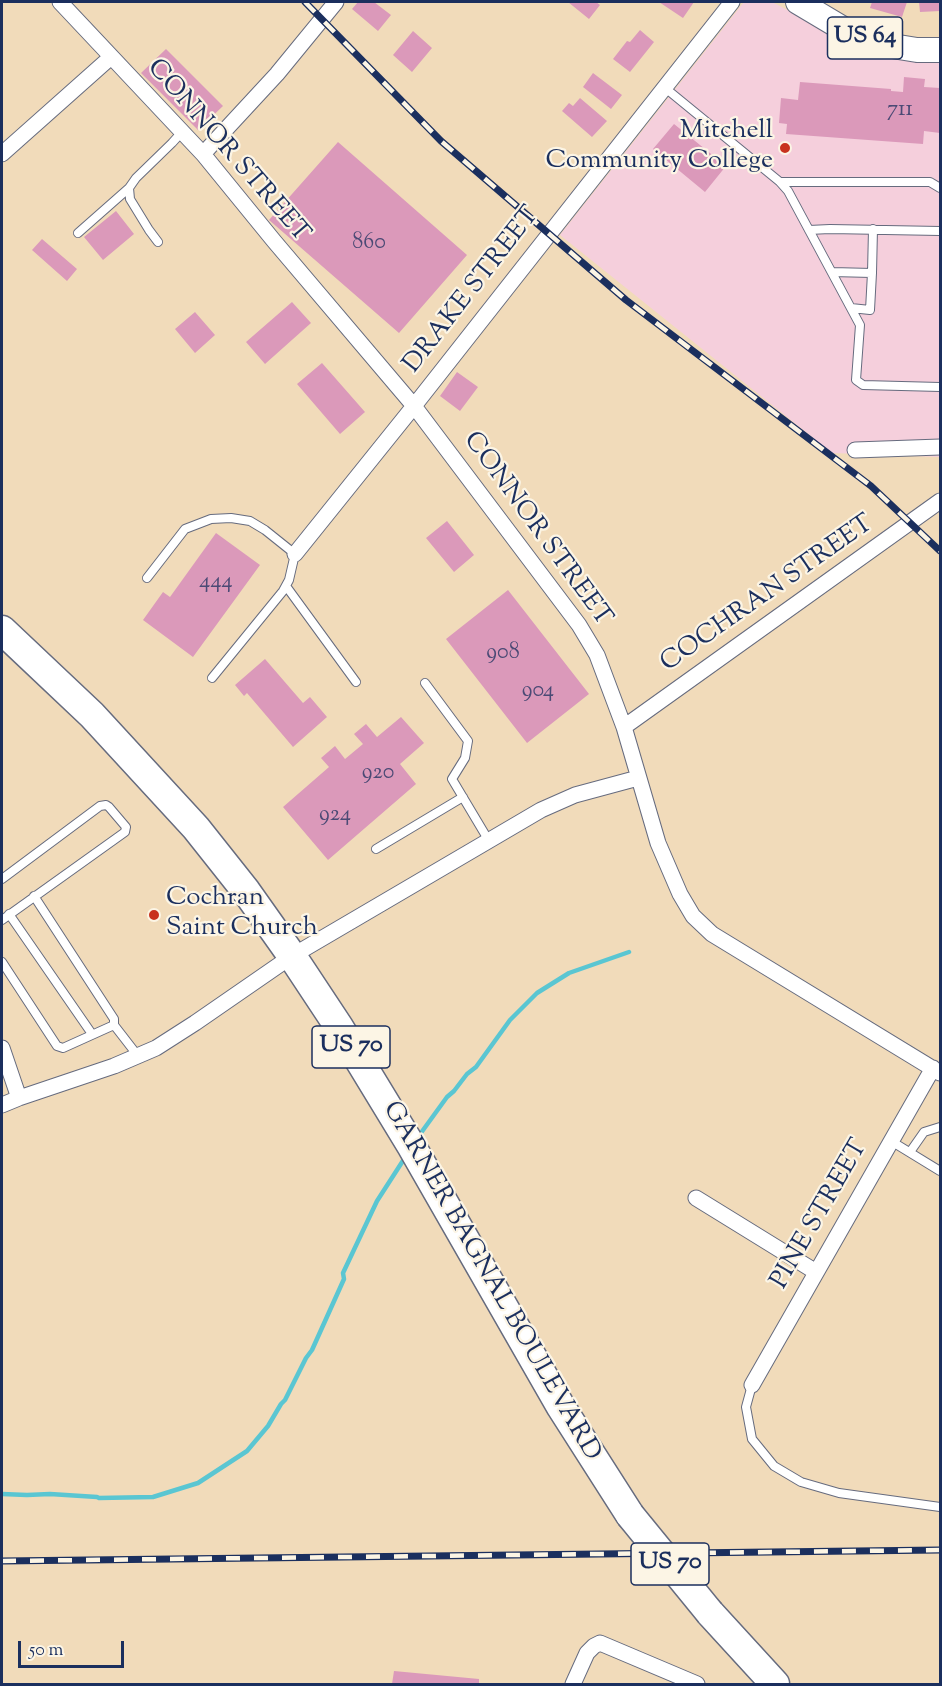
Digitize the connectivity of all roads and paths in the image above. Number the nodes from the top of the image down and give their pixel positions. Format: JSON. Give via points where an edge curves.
{"nodes":[{"id":1,"x":60,"y":2,"type":"edge"},
{"id":2,"x":336,"y":2,"type":"edge"},
{"id":3,"x":732,"y":2,"type":"edge"},
{"id":4,"x":798,"y":2,"type":"edge"},
{"id":5,"x":940,"y":51,"type":"edge"},
{"id":6,"x":111,"y":57,"type":"junction"},
{"id":7,"x":664,"y":87,"type":"junction"},
{"id":8,"x":182,"y":132,"type":"junction"},
{"id":9,"x":2,"y":154,"type":"edge"},
{"id":10,"x":203,"y":154,"type":"junction"},
{"id":11,"x":780,"y":182,"type":"junction"},
{"id":12,"x":129,"y":188,"type":"junction"},
{"id":13,"x":940,"y":188,"type":"edge"},
{"id":14,"x":873,"y":229,"type":"junction"},
{"id":15,"x":809,"y":230,"type":"junction"},
{"id":16,"x":940,"y":231,"type":"edge"},
{"id":17,"x":78,"y":233,"type":"dead end"},
{"id":18,"x":158,"y":242,"type":"dead end"},
{"id":19,"x":832,"y":272,"type":"junction"},
{"id":20,"x":872,"y":273,"type":"junction"},
{"id":21,"x":851,"y":308,"type":"junction"},
{"id":22,"x":940,"y":387,"type":"edge"},
{"id":23,"x":414,"y":406,"type":"junction"},
{"id":24,"x":940,"y":447,"type":"edge"},
{"id":25,"x":855,"y":450,"type":"dead end"},
{"id":26,"x":940,"y":501,"type":"edge"},
{"id":27,"x":295,"y":554,"type":"junction"},
{"id":28,"x":147,"y":578,"type":"dead end"},
{"id":29,"x":286,"y":586,"type":"junction"},
{"id":30,"x":2,"y":630,"type":"edge"},
{"id":31,"x":212,"y":678,"type":"dead end"},
{"id":32,"x":356,"y":682,"type":"dead end"},
{"id":33,"x":425,"y":683,"type":"dead end"},
{"id":34,"x":624,"y":727,"type":"junction"},
{"id":35,"x":638,"y":778,"type":"junction"},
{"id":36,"x":463,"y":797,"type":"junction"},
{"id":37,"x":489,"y":841,"type":"junction"},
{"id":38,"x":376,"y":849,"type":"dead end"},
{"id":39,"x":2,"y":879,"type":"edge"},
{"id":40,"x":34,"y":896,"type":"junction"},
{"id":41,"x":9,"y":914,"type":"junction"},
{"id":42,"x":2,"y":920,"type":"edge"},
{"id":43,"x":292,"y":956,"type":"junction"},
{"id":44,"x":2,"y":962,"type":"edge"},
{"id":45,"x":114,"y":1024,"type":"junction"},
{"id":46,"x":92,"y":1034,"type":"junction"},
{"id":47,"x":2,"y":1048,"type":"edge"},
{"id":48,"x":138,"y":1056,"type":"junction"},
{"id":49,"x":937,"y":1071,"type":"edge"},
{"id":50,"x":19,"y":1098,"type":"junction"},
{"id":51,"x":2,"y":1105,"type":"edge"},
{"id":52,"x":940,"y":1127,"type":"edge"},
{"id":53,"x":891,"y":1141,"type":"junction"},
{"id":54,"x":910,"y":1152,"type":"junction"},
{"id":55,"x":940,"y":1171,"type":"edge"},
{"id":56,"x":696,"y":1198,"type":"dead end"},
{"id":57,"x":816,"y":1272,"type":"junction"},
{"id":58,"x":752,"y":1385,"type":"joint"},
{"id":59,"x":940,"y":1507,"type":"edge"},
{"id":60,"x":573,"y":1684,"type":"edge"},
{"id":61,"x":698,"y":1684,"type":"edge"},
{"id":62,"x":775,"y":1684,"type":"edge"}],
"edges":[{"from":1,"to":6,"type":"street","name":"CONNOR STREET"},
{"from":2,"to":10,"type":"street","via":[[277,74]]},
{"from":3,"to":7,"type":"street","name":"DRAKE STREET"},
{"from":4,"to":5,"type":"main road","number":"US 64","via":[[845,30],[880,44]]},
{"from":6,"to":8,"type":"street","name":"CONNOR STREET"},
{"from":6,"to":9,"type":"street"},
{"from":7,"to":11,"type":"lane"},
{"from":7,"to":23,"type":"street","name":"DRAKE STREET"},
{"from":8,"to":10,"type":"street","name":"CONNOR STREET"},
{"from":8,"to":12,"type":"lane"},
{"from":10,"to":23,"type":"street","name":"CONNOR STREET"},
{"from":11,"to":13,"type":"lane","via":[[930,182]]},
{"from":11,"to":15,"type":"lane"},
{"from":12,"to":17,"type":"lane"},
{"from":12,"to":18,"type":"lane","via":[[130,199]]},
{"from":14,"to":15,"type":"lane"},
{"from":14,"to":16,"type":"lane"},
{"from":14,"to":20,"type":"lane"},
{"from":15,"to":19,"type":"lane"},
{"from":19,"to":20,"type":"lane"},
{"from":19,"to":21,"type":"lane"},
{"from":20,"to":21,"type":"lane","via":[[870,310]]},
{"from":21,"to":22,"type":"lane","via":[[860,325],[856,380],[863,385]]},
{"from":23,"to":27,"type":"street","name":"DRAKE STREET"},
{"from":23,"to":34,"type":"street","name":"CONNOR STREET","via":[[579,625],[597,656]]},
{"from":24,"to":25,"type":"street"},
{"from":26,"to":34,"type":"street","name":"COCHRAN STREET"},
{"from":27,"to":28,"type":"lane","via":[[250,521],[211,519],[185,529]]},
{"from":27,"to":29,"type":"lane"},
{"from":29,"to":31,"type":"lane"},
{"from":29,"to":32,"type":"lane"},
{"from":30,"to":43,"type":"highway","name":"GARNER BAGNAL BOULEVARD","number":"US 70","via":[[92,715],[189,820]]},
{"from":33,"to":36,"type":"lane","via":[[468,741],[465,758],[452,778]]},
{"from":34,"to":35,"type":"street","name":"CONNOR STREET"},
{"from":35,"to":37,"type":"street","via":[[574,795]]},
{"from":35,"to":49,"type":"street","name":"CONNOR STREET","via":[[658,843],[693,916],[712,934]]},
{"from":36,"to":37,"type":"lane"},
{"from":36,"to":38,"type":"lane"},
{"from":37,"to":43,"type":"street"},
{"from":39,"to":40,"type":"lane","via":[[100,806],[109,807],[126,827],[125,832]]},
{"from":40,"to":41,"type":"lane"},
{"from":40,"to":45,"type":"lane"},
{"from":41,"to":42,"type":"lane"},
{"from":41,"to":46,"type":"lane"},
{"from":43,"to":48,"type":"street","via":[[195,1023]]},
{"from":43,"to":62,"type":"highway","name":"GARNER BAGNAL BOULEVARD","number":"US 70","bridge":true,"via":[[412,1146],[561,1407],[630,1515],[710,1613]]},
{"from":44,"to":46,"type":"lane","via":[[57,1046],[63,1048]]},
{"from":45,"to":46,"type":"lane"},
{"from":45,"to":48,"type":"lane"},
{"from":47,"to":50,"type":"street"},
{"from":48,"to":50,"type":"street"},
{"from":49,"to":53,"type":"street","name":"PINE STREET"},
{"from":50,"to":51,"type":"street"},
{"from":52,"to":54,"type":"lane","via":[[924,1132]]},
{"from":53,"to":54,"type":"lane"},
{"from":53,"to":57,"type":"street","name":"PINE STREET"},
{"from":54,"to":55,"type":"lane"},
{"from":56,"to":57,"type":"street"},
{"from":57,"to":58,"type":"street","name":"PINE STREET"},
{"from":58,"to":59,"type":"lane","via":[[746,1407],[752,1440],[774,1466],[801,1482],[838,1493]]},
{"from":60,"to":61,"type":"street","via":[[587,1653],[600,1642]]}]}
